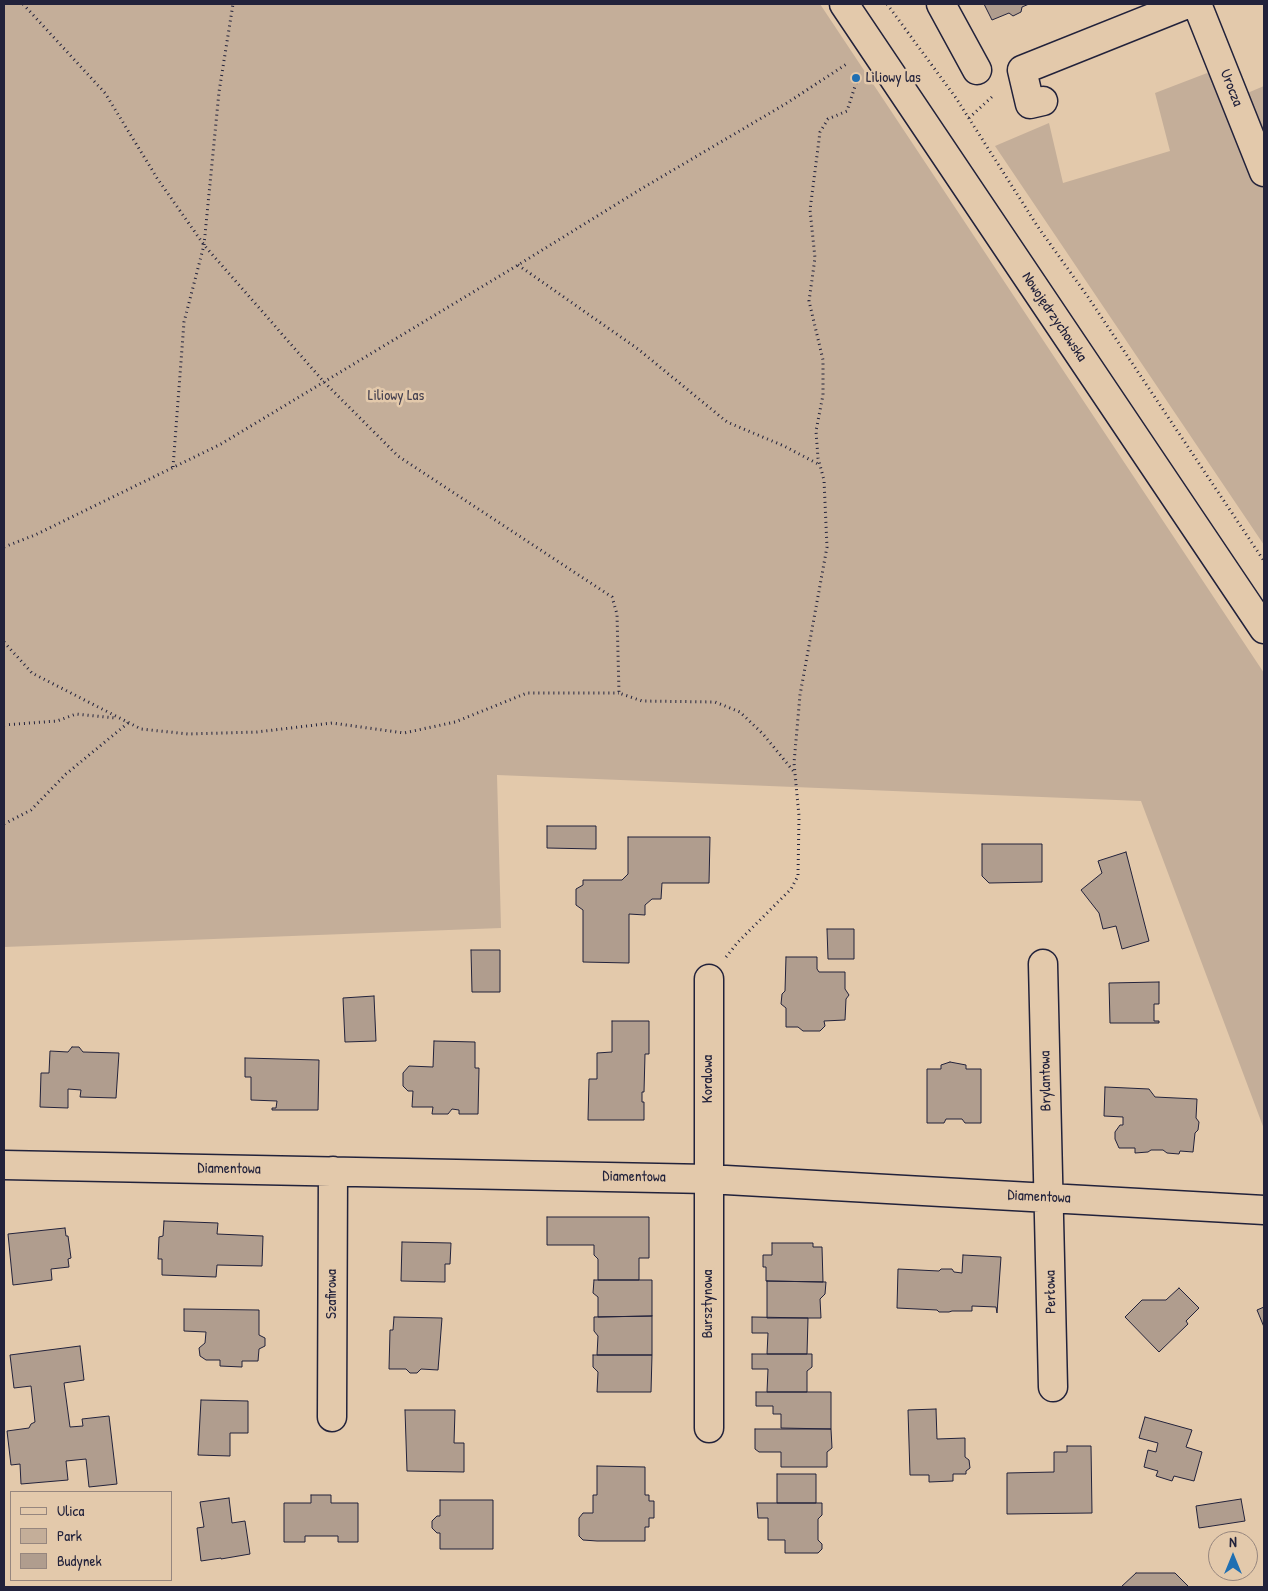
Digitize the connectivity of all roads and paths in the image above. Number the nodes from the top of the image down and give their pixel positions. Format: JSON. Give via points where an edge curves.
{"nodes":[{"id":1,"x":23,"y":4,"type":"edge"},
{"id":2,"x":233,"y":4,"type":"edge"},
{"id":3,"x":844,"y":4,"type":"edge"},
{"id":4,"x":888,"y":4,"type":"edge"},
{"id":5,"x":941,"y":4,"type":"edge"},
{"id":6,"x":1187,"y":4,"type":"edge"},
{"id":7,"x":1197,"y":4,"type":"edge"},
{"id":8,"x":863,"y":54,"type":"junction"},
{"id":9,"x":977,"y":70,"type":"dead end"},
{"id":10,"x":1043,"y":101,"type":"dead end"},
{"id":11,"x":1264,"y":172,"type":"edge"},
{"id":12,"x":204,"y":245,"type":"junction"},
{"id":13,"x":518,"y":265,"type":"junction"},
{"id":14,"x":324,"y":382,"type":"junction"},
{"id":15,"x":820,"y":465,"type":"junction"},
{"id":16,"x":173,"y":468,"type":"junction"},
{"id":17,"x":4,"y":547,"type":"edge"},
{"id":18,"x":1264,"y":561,"type":"edge"},
{"id":19,"x":1264,"y":629,"type":"edge"},
{"id":20,"x":4,"y":642,"type":"edge"},
{"id":21,"x":619,"y":694,"type":"junction"},
{"id":22,"x":120,"y":718,"type":"junction"},
{"id":23,"x":128,"y":723,"type":"junction"},
{"id":24,"x":4,"y":725,"type":"edge"},
{"id":25,"x":795,"y":773,"type":"junction"},
{"id":26,"x":4,"y":824,"type":"edge"},
{"id":27,"x":1043,"y":964,"type":"dead end"},
{"id":28,"x":709,"y":979,"type":"joint"},
{"id":29,"x":4,"y":1166,"type":"edge"},
{"id":30,"x":333,"y":1171,"type":"junction"},
{"id":31,"x":708,"y":1179,"type":"junction"},
{"id":32,"x":1048,"y":1197,"type":"junction"},
{"id":33,"x":1264,"y":1210,"type":"edge"},
{"id":34,"x":1053,"y":1387,"type":"dead end"},
{"id":35,"x":332,"y":1417,"type":"dead end"},
{"id":36,"x":709,"y":1428,"type":"dead end"}],
"edges":[{"from":1,"to":12,"type":"path","via":[[104,93]]},
{"from":2,"to":12,"type":"path","via":[[219,92]]},
{"from":3,"to":8,"type":"street","name":"Nowojędrzychowska"},
{"from":4,"to":18,"type":"path","via":[[956,98],[1038,227]]},
{"from":5,"to":9,"type":"street"},
{"from":6,"to":10,"type":"street","via":[[1022,70],[1030,104]]},
{"from":7,"to":11,"type":"street","name":"Urocza"},
{"from":8,"to":13,"type":"path"},
{"from":8,"to":15,"type":"path","via":[[847,110],[828,120],[820,132],[810,210],[815,258],[809,301],[822,360],[823,395],[816,432]]},
{"from":8,"to":19,"type":"street","name":"Nowojędrzychowska"},
{"from":12,"to":14,"type":"path"},
{"from":12,"to":16,"type":"path","via":[[184,322]]},
{"from":13,"to":14,"type":"path"},
{"from":13,"to":15,"type":"path","via":[[638,349],[726,422]]},
{"from":14,"to":16,"type":"path","via":[[221,444]]},
{"from":14,"to":21,"type":"path","via":[[398,456],[612,597],[617,614]]},
{"from":15,"to":25,"type":"path","via":[[824,480],[827,547],[800,695]]},
{"from":16,"to":17,"type":"path","via":[[36,535]]},
{"from":20,"to":22,"type":"path","via":[[32,673]]},
{"from":21,"to":23,"type":"path","via":[[527,694],[455,722],[404,732],[332,723],[257,732],[188,734],[141,729]]},
{"from":21,"to":25,"type":"path","via":[[642,701],[715,702],[740,712]]},
{"from":22,"to":23,"type":"path"},
{"from":22,"to":24,"type":"path","via":[[76,714],[57,721]]},
{"from":23,"to":26,"type":"path","via":[[66,774],[31,810]]},
{"from":25,"to":28,"type":"path","via":[[799,816],[798,876],[791,889],[738,942]]},
{"from":27,"to":32,"type":"street","name":"Brylantowa"},
{"from":28,"to":31,"type":"street","name":"Koralowa"},
{"from":29,"to":30,"type":"street","name":"Diamentowa"},
{"from":30,"to":31,"type":"street","name":"Diamentowa"},
{"from":30,"to":35,"type":"street","name":"Szafirowa"},
{"from":31,"to":32,"type":"street","name":"Diamentowa"},
{"from":31,"to":36,"type":"street","name":"Bursztynowa"},
{"from":32,"to":33,"type":"street","name":"Diamentowa"},
{"from":32,"to":34,"type":"street","name":"Perłowa"}]}
